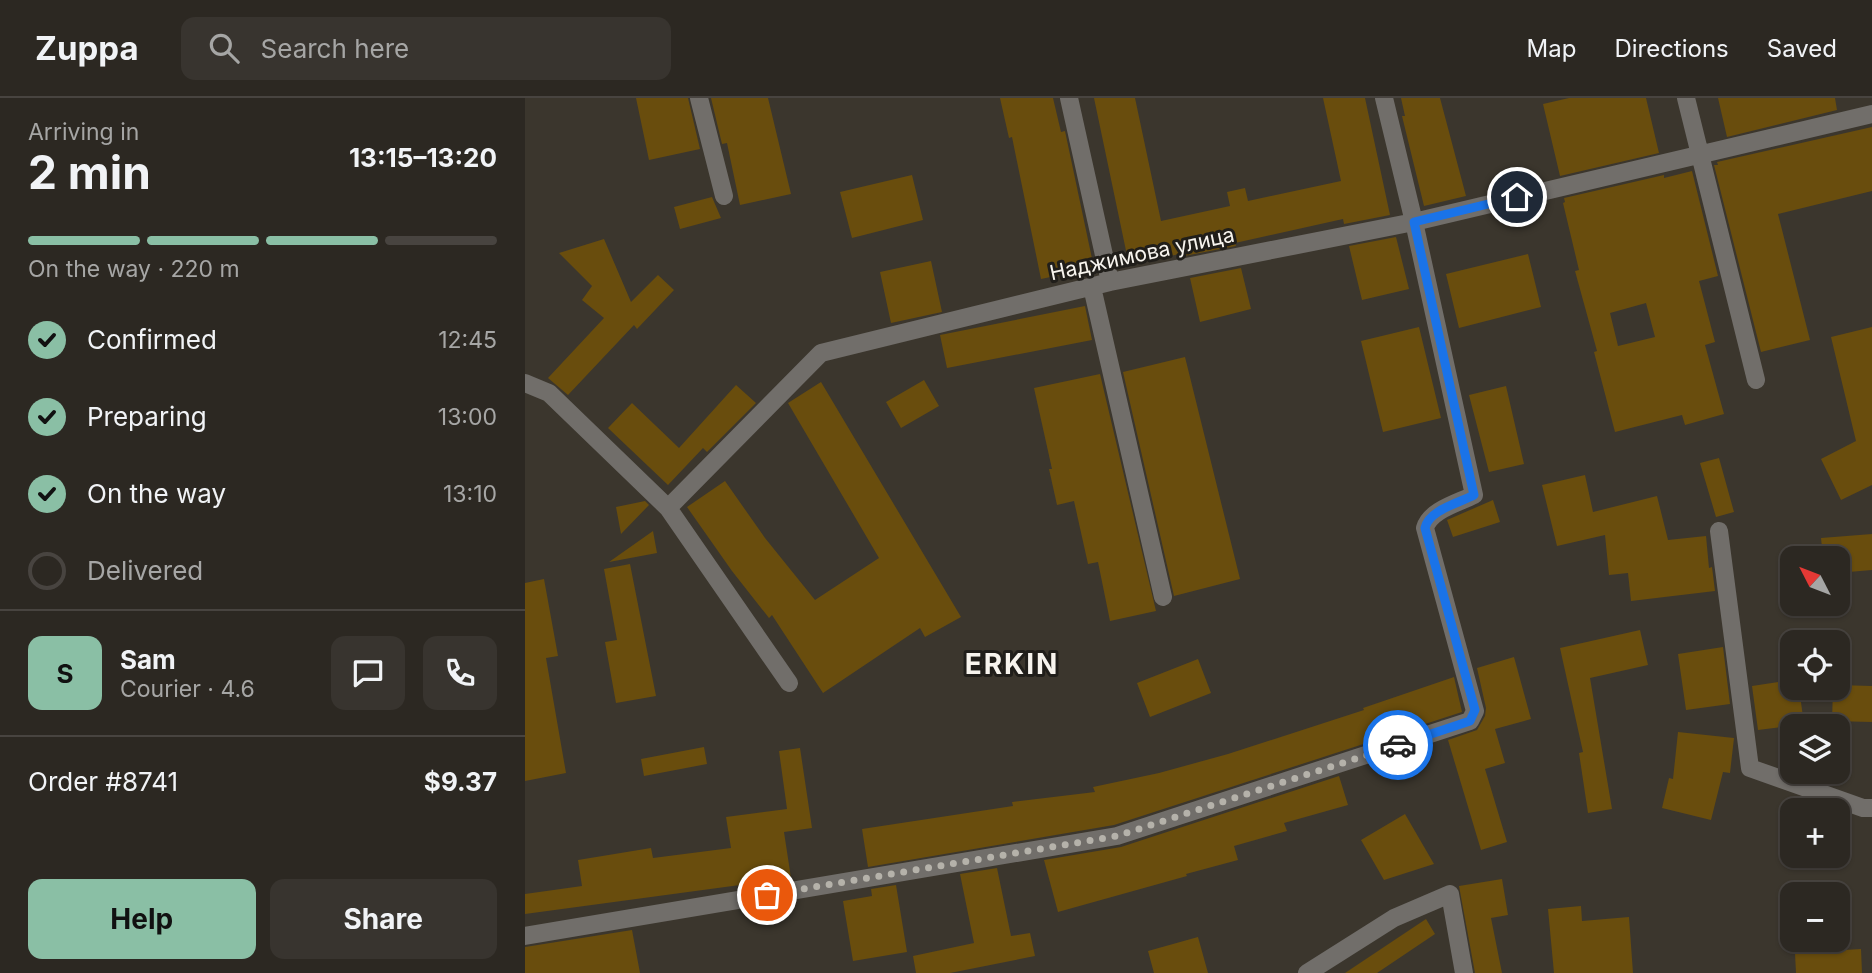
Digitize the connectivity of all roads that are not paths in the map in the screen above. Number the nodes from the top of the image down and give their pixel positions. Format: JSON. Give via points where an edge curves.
{"nodes":[{"id":1,"x":699,"y":98,"type":"edge"},
{"id":2,"x":1069,"y":98,"type":"edge"},
{"id":3,"x":1384,"y":98,"type":"edge"},
{"id":4,"x":1686,"y":98,"type":"edge"},
{"id":5,"x":1872,"y":114,"type":"edge"},
{"id":6,"x":1699,"y":154,"type":"junction"},
{"id":7,"x":724,"y":196,"type":"dead end"},
{"id":8,"x":1414,"y":222,"type":"junction"},
{"id":9,"x":1110,"y":282,"type":"junction"},
{"id":10,"x":1092,"y":287,"type":"junction"},
{"id":11,"x":1756,"y":380,"type":"dead end"},
{"id":12,"x":525,"y":383,"type":"edge"},
{"id":13,"x":668,"y":508,"type":"junction"},
{"id":14,"x":1719,"y":531,"type":"dead end"},
{"id":15,"x":1163,"y":597,"type":"dead end"},
{"id":16,"x":789,"y":683,"type":"dead end"},
{"id":17,"x":1872,"y":808,"type":"edge"},
{"id":18,"x":525,"y":936,"type":"edge"},
{"id":19,"x":1307,"y":973,"type":"edge"},
{"id":20,"x":1464,"y":973,"type":"edge"}],
"edges":[{"from":1,"to":7,"type":"street"},
{"from":2,"to":9,"type":"street"},
{"from":3,"to":8,"type":"street"},
{"from":4,"to":6,"type":"street"},
{"from":5,"to":6,"type":"street","name":"Наджимова улица"},
{"from":6,"to":8,"type":"street","name":"Наджимова улица"},
{"from":6,"to":11,"type":"street"},
{"from":8,"to":9,"type":"street","name":"Наджимова улица"},
{"from":8,"to":18,"type":"street","via":[[1474,495],[1433,515],[1425,528],[1475,710],[1470,721],[1117,836]]},
{"from":9,"to":10,"type":"street","name":"Наджимова улица"},
{"from":10,"to":13,"type":"street","name":"Наджимова улица","via":[[821,353]]},
{"from":10,"to":15,"type":"street"},
{"from":12,"to":13,"type":"street","via":[[549,393]]},
{"from":13,"to":16,"type":"street"},
{"from":14,"to":17,"type":"street","via":[[1750,768]]},
{"from":19,"to":20,"type":"street","via":[[1394,918],[1450,894]]}]}
